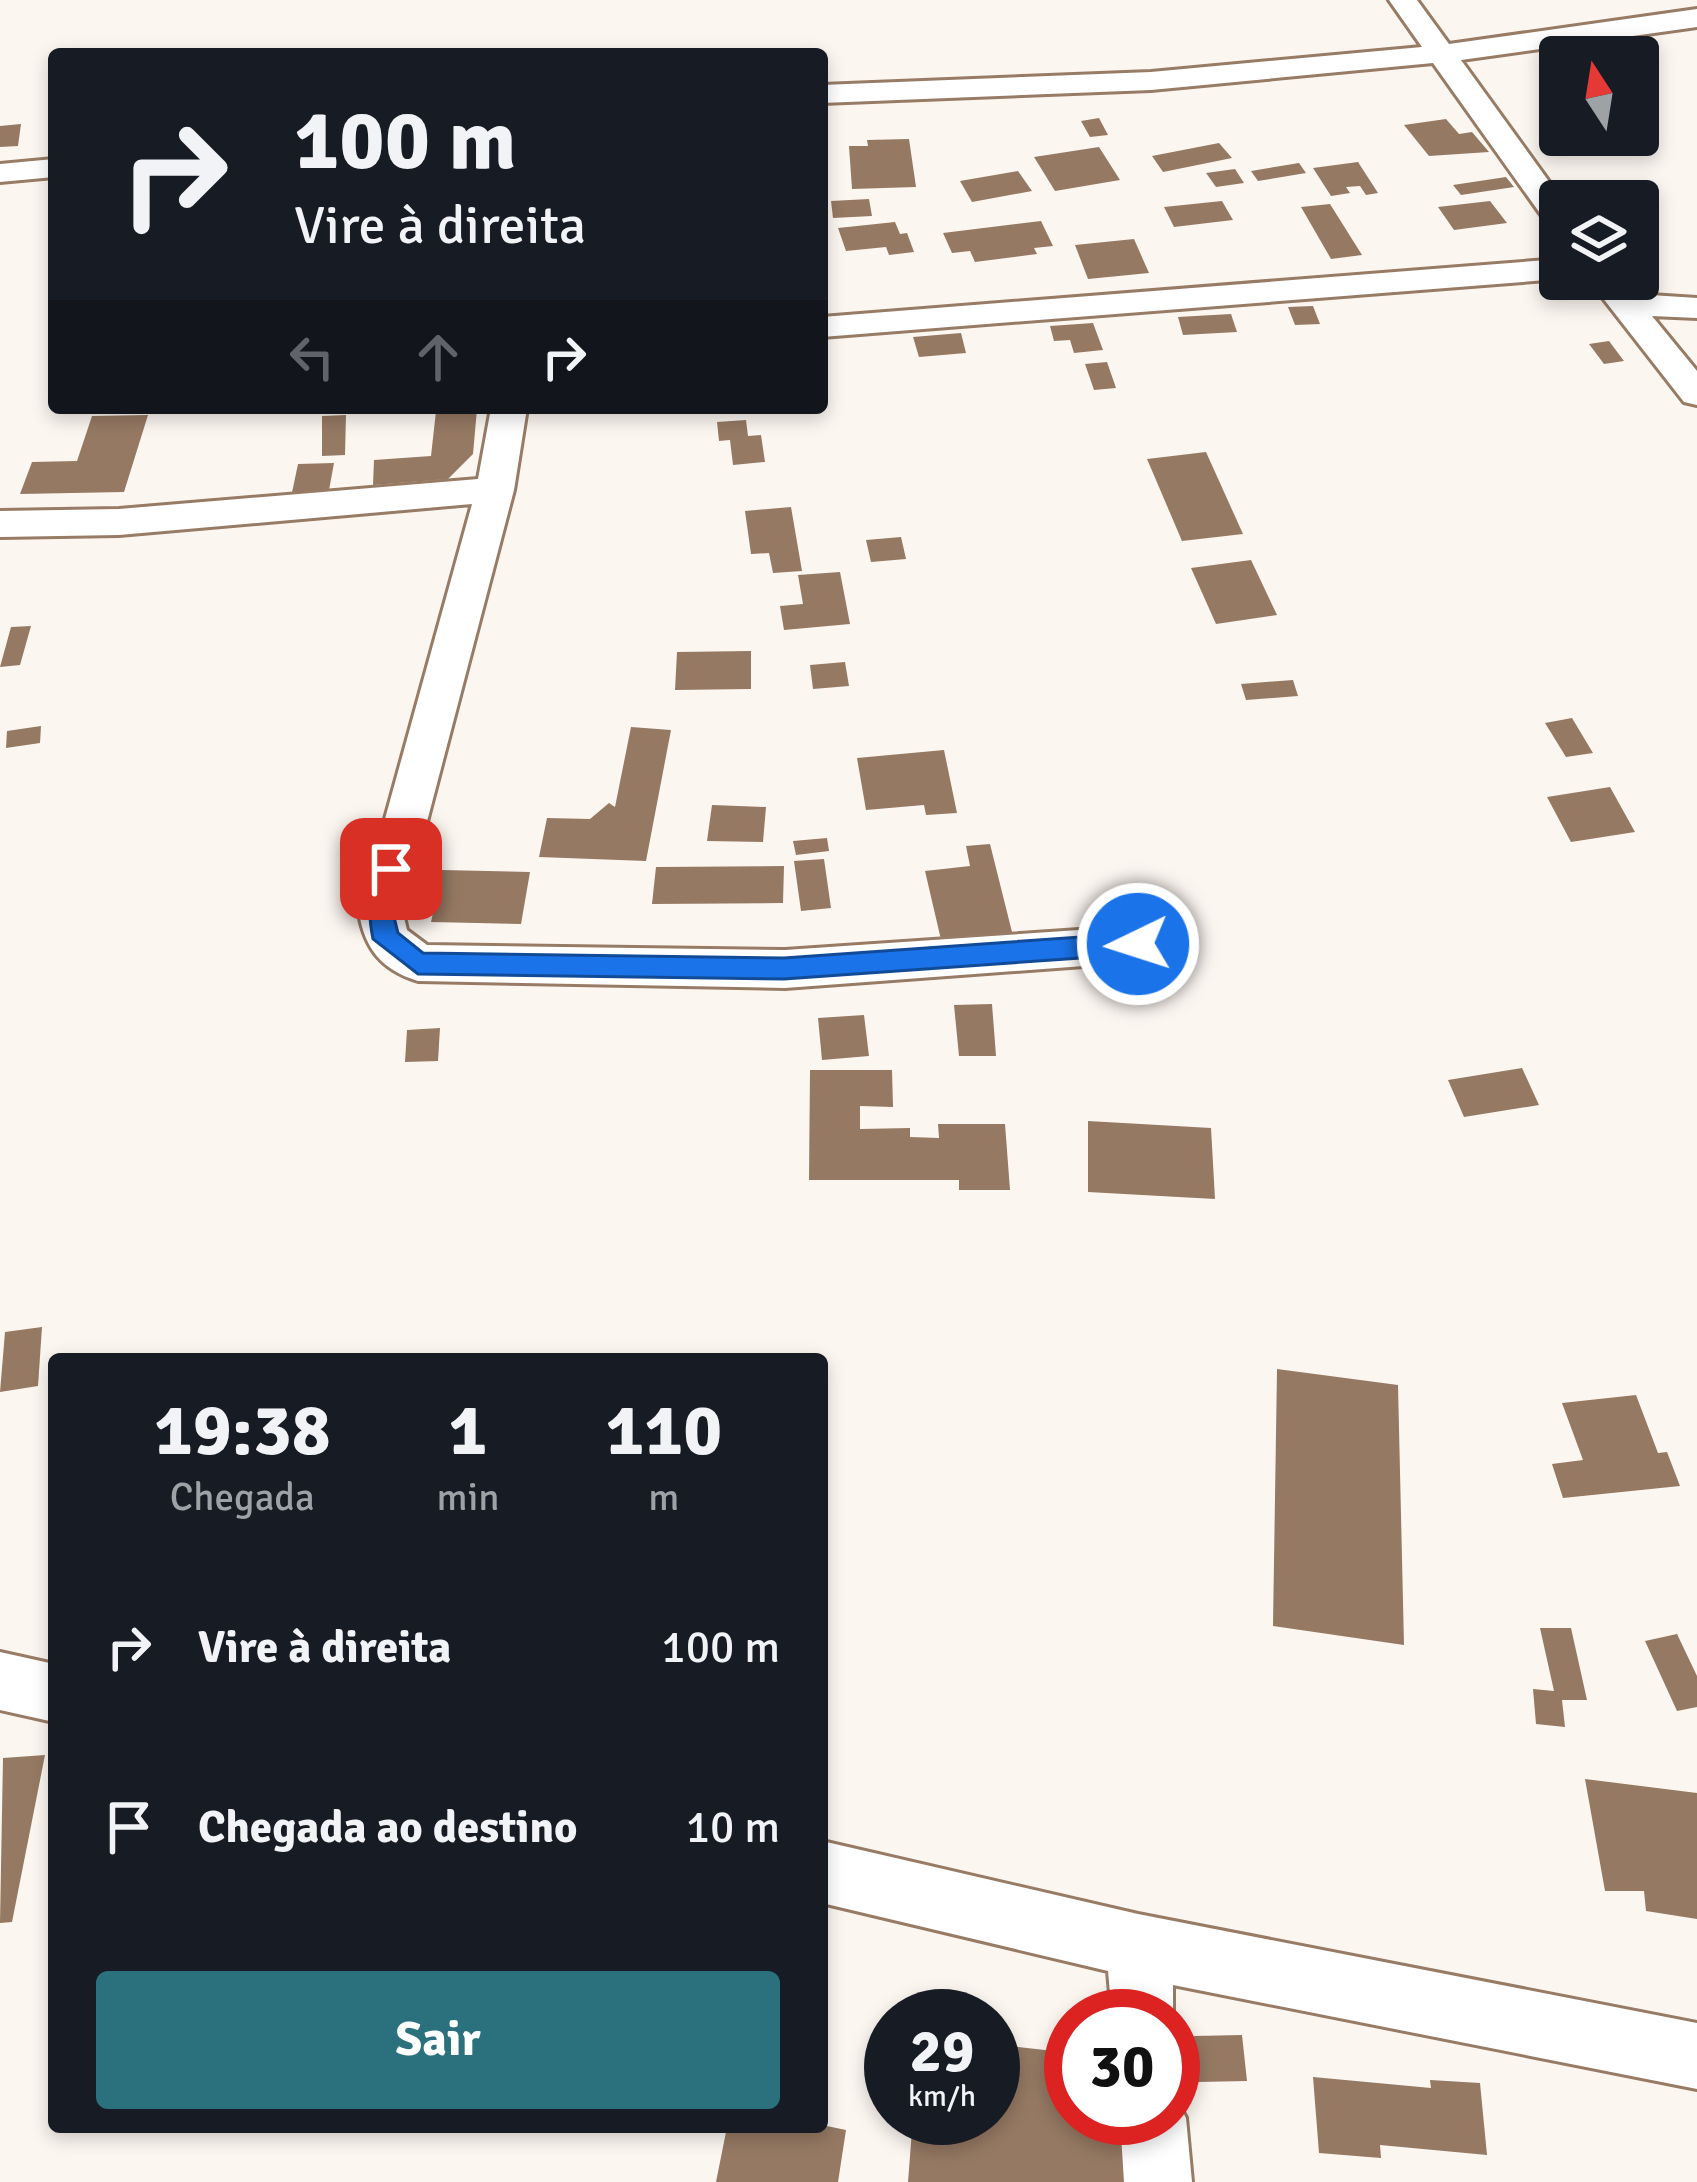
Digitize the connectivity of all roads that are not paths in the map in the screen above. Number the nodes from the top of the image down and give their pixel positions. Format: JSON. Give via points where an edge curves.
{"nodes":[{"id":1,"x":1403,"y":0,"type":"edge"},
{"id":2,"x":1697,"y":18,"type":"edge"},
{"id":3,"x":1441,"y":57,"type":"junction"},
{"id":4,"x":828,"y":94,"type":"edge"},
{"id":5,"x":48,"y":169,"type":"edge"},
{"id":6,"x":0,"y":173,"type":"edge"},
{"id":7,"x":1539,"y":190,"type":"edge"},
{"id":8,"x":1539,"y":271,"type":"edge"},
{"id":9,"x":1622,"y":300,"type":"edge"},
{"id":10,"x":1658,"y":300,"type":"edge"},
{"id":11,"x":1697,"y":308,"type":"edge"},
{"id":12,"x":828,"y":327,"type":"edge"},
{"id":13,"x":1697,"y":394,"type":"edge"},
{"id":14,"x":508,"y":414,"type":"edge"},
{"id":15,"x":495,"y":490,"type":"junction"},
{"id":16,"x":0,"y":524,"type":"edge"},
{"id":17,"x":1138,"y":944,"type":"dead end"},
{"id":18,"x":0,"y":1681,"type":"edge"},
{"id":19,"x":48,"y":1692,"type":"edge"},
{"id":20,"x":828,"y":1873,"type":"edge"},
{"id":21,"x":1138,"y":1946,"type":"junction"},
{"id":22,"x":1142,"y":1989,"type":"edge"},
{"id":23,"x":1697,"y":2056,"type":"edge"},
{"id":24,"x":1155,"y":2145,"type":"edge"},
{"id":25,"x":1158,"y":2182,"type":"edge"}],
"edges":[{"from":1,"to":3,"type":"street"},
{"from":2,"to":3,"type":"street"},
{"from":3,"to":4,"type":"street","via":[[996,91]]},
{"from":3,"to":7,"type":"street"},
{"from":5,"to":6,"type":"street"},
{"from":8,"to":12,"type":"street"},
{"from":9,"to":13,"type":"street"},
{"from":10,"to":11,"type":"street"},
{"from":14,"to":15,"type":"street"},
{"from":15,"to":16,"type":"street","via":[[119,522]]},
{"from":15,"to":17,"type":"street","via":[[381,913],[386,939],[418,964],[784,969]]},
{"from":18,"to":19,"type":"street"},
{"from":20,"to":21,"type":"street"},
{"from":21,"to":22,"type":"street"},
{"from":21,"to":23,"type":"street"},
{"from":24,"to":25,"type":"street"}]}
